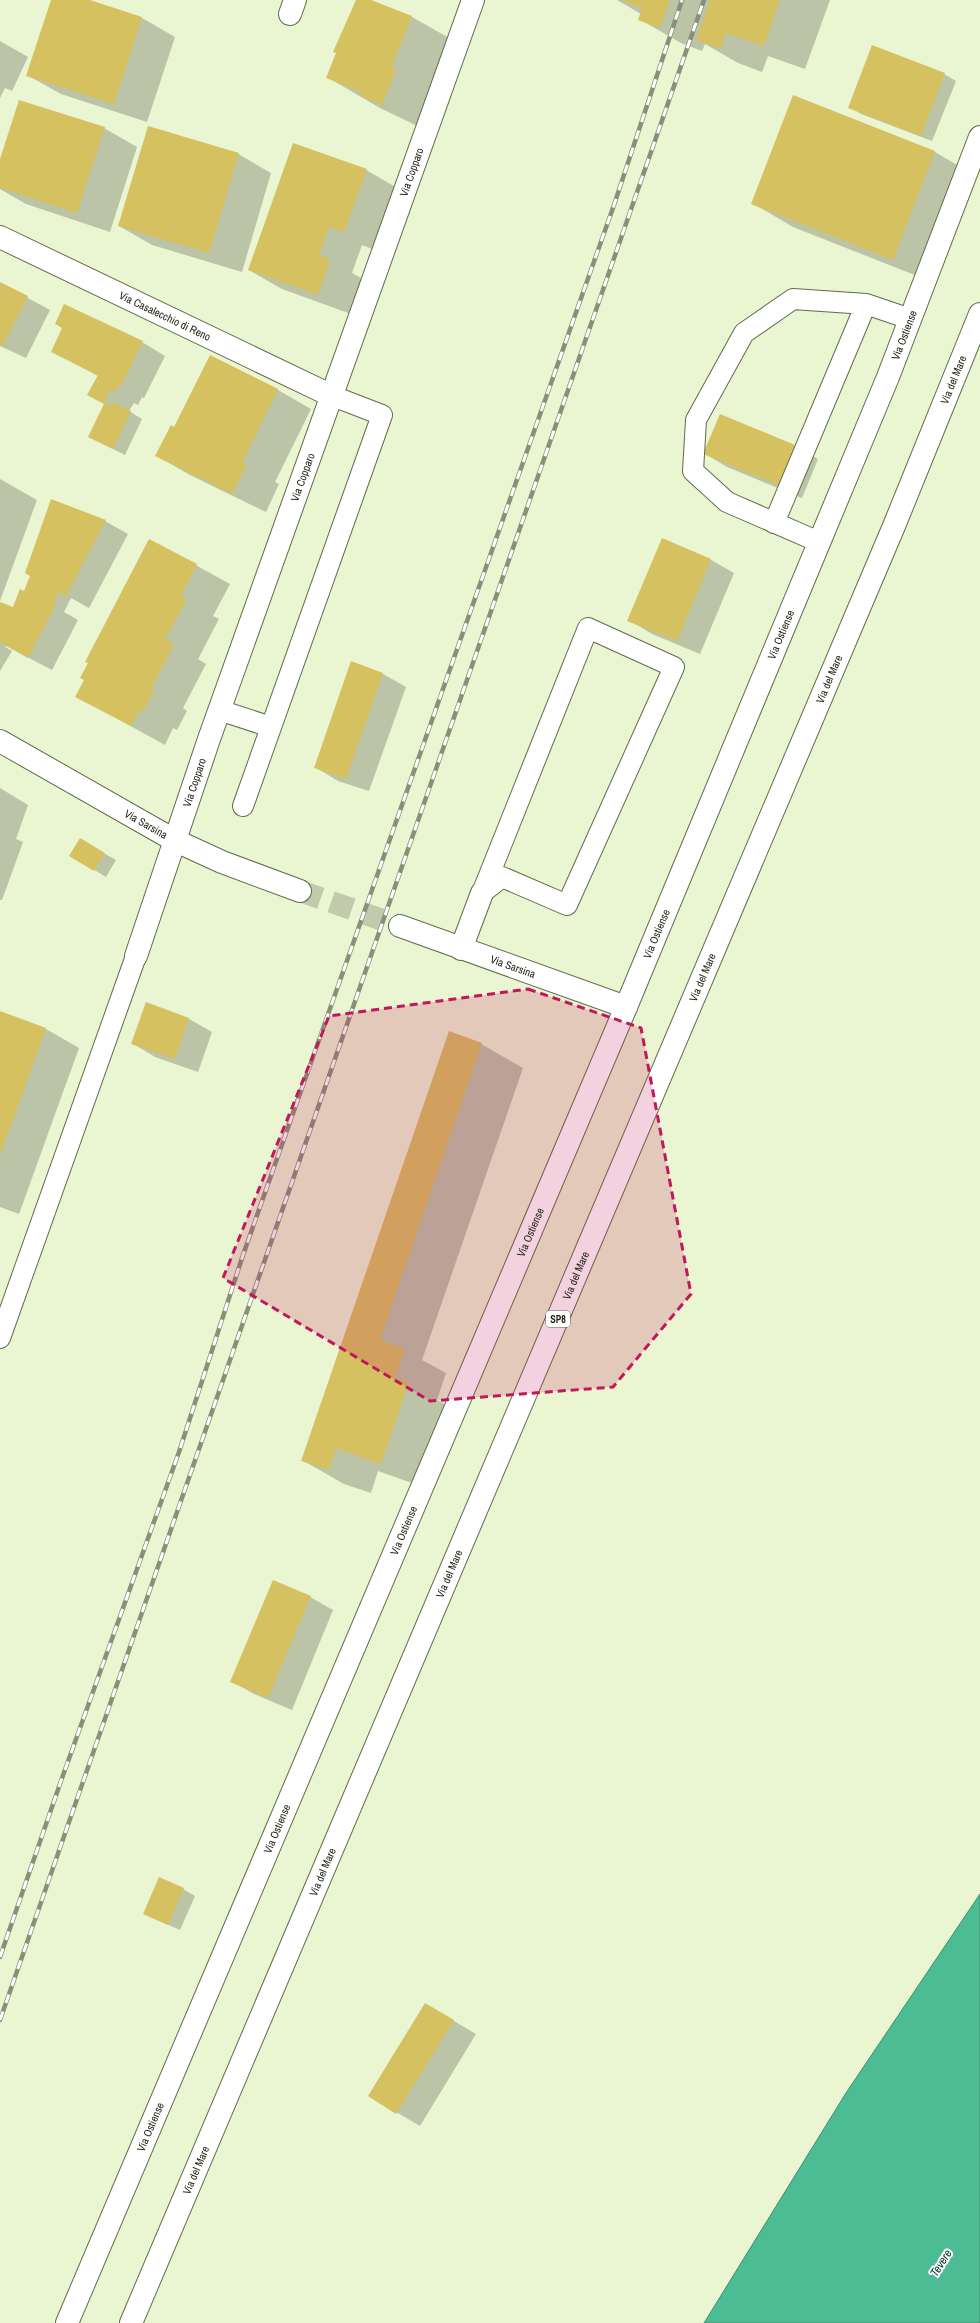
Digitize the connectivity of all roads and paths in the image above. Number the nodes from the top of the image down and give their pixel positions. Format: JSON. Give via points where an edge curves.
{"nodes":[{"id":1,"x":473,"y":0,"type":"edge"},
{"id":2,"x":980,"y":137,"type":"edge"},
{"id":3,"x":0,"y":237,"type":"edge"},
{"id":4,"x":866,"y":304,"type":"junction"},
{"id":5,"x":980,"y":314,"type":"edge"},
{"id":6,"x":910,"y":319,"type":"junction"},
{"id":7,"x":330,"y":395,"type":"junction"},
{"id":8,"x":774,"y":523,"type":"junction"},
{"id":9,"x":820,"y":542,"type":"junction"},
{"id":10,"x":219,"y":710,"type":"junction"},
{"id":11,"x":271,"y":727,"type":"junction"},
{"id":12,"x":0,"y":741,"type":"edge"},
{"id":13,"x":243,"y":806,"type":"dead end"},
{"id":14,"x":174,"y":840,"type":"junction"},
{"id":15,"x":300,"y":891,"type":"tunnel mouth"},
{"id":16,"x":482,"y":894,"type":"junction"},
{"id":17,"x":400,"y":926,"type":"tunnel mouth"},
{"id":18,"x":461,"y":949,"type":"junction"},
{"id":19,"x":136,"y":956,"type":"joint"},
{"id":20,"x":626,"y":1008,"type":"junction"},
{"id":21,"x":0,"y":1338,"type":"edge"},
{"id":22,"x":66,"y":2323,"type":"edge"},
{"id":23,"x":131,"y":2323,"type":"edge"}],
"edges":[{"from":1,"to":7,"type":"main road","name":"Via Copparo"},
{"from":2,"to":6,"type":"main road","name":"Via Ostiense"},
{"from":3,"to":7,"type":"main road","name":"Via Casalecchio di Reno"},
{"from":4,"to":6,"type":"lane"},
{"from":4,"to":8,"type":"lane"},
{"from":4,"to":8,"type":"lane","via":[[793,299],[744,333],[696,420],[693,471],[727,502]]},
{"from":5,"to":23,"type":"main road","name":"Via del Mare","number":"SP8","via":[[894,526]]},
{"from":6,"to":9,"type":"main road","name":"Via Ostiense"},
{"from":7,"to":10,"type":"main road","name":"Via Copparo"},
{"from":7,"to":11,"type":"lane","via":[[382,415]]},
{"from":8,"to":9,"type":"lane"},
{"from":9,"to":20,"type":"main road","name":"Via Ostiense"},
{"from":10,"to":11,"type":"lane"},
{"from":10,"to":14,"type":"main road","name":"Via Copparo"},
{"from":11,"to":13,"type":"lane"},
{"from":12,"to":14,"type":"main road","name":"Via Sarsina"},
{"from":14,"to":15,"type":"main road","name":"Via Sarsina","via":[[222,862]]},
{"from":14,"to":19,"type":"main road","name":"Via Copparo"},
{"from":16,"to":16,"type":"lane","via":[[502,877],[567,905],[674,667],[588,628]]},
{"from":16,"to":18,"type":"main road"},
{"from":17,"to":18,"type":"main road","name":"Via Sarsina"},
{"from":18,"to":20,"type":"main road","name":"Via Sarsina"},
{"from":19,"to":21,"type":"lane"},
{"from":20,"to":22,"type":"main road","name":"Via Ostiense"}]}
